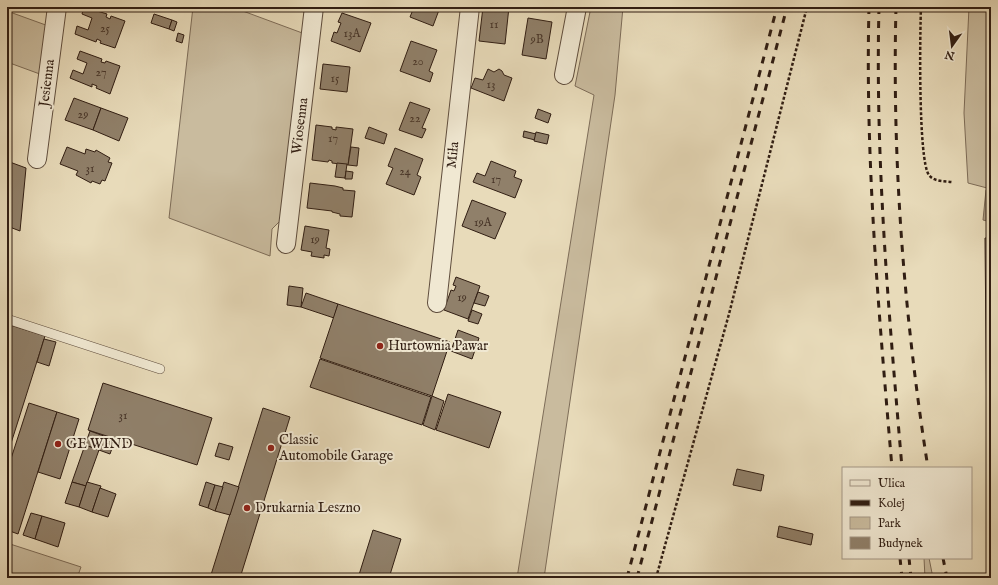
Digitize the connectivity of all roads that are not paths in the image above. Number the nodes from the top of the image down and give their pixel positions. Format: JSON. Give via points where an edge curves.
{"nodes":[{"id":1,"x":57,"y":7,"type":"edge"},
{"id":2,"x":314,"y":7,"type":"edge"},
{"id":3,"x":470,"y":7,"type":"edge"},
{"id":4,"x":577,"y":7,"type":"edge"},
{"id":5,"x":564,"y":75,"type":"dead end"},
{"id":6,"x":37,"y":159,"type":"dead end"},
{"id":7,"x":286,"y":244,"type":"dead end"},
{"id":8,"x":437,"y":303,"type":"dead end"},
{"id":9,"x":7,"y":320,"type":"edge"},
{"id":10,"x":160,"y":369,"type":"dead end"}],
"edges":[{"from":1,"to":6,"type":"street","name":"Jesienna"},
{"from":2,"to":7,"type":"street","name":"Wiosenna"},
{"from":3,"to":8,"type":"street","name":"Miła"},
{"from":4,"to":5,"type":"street"},
{"from":9,"to":10,"type":"lane"}]}
